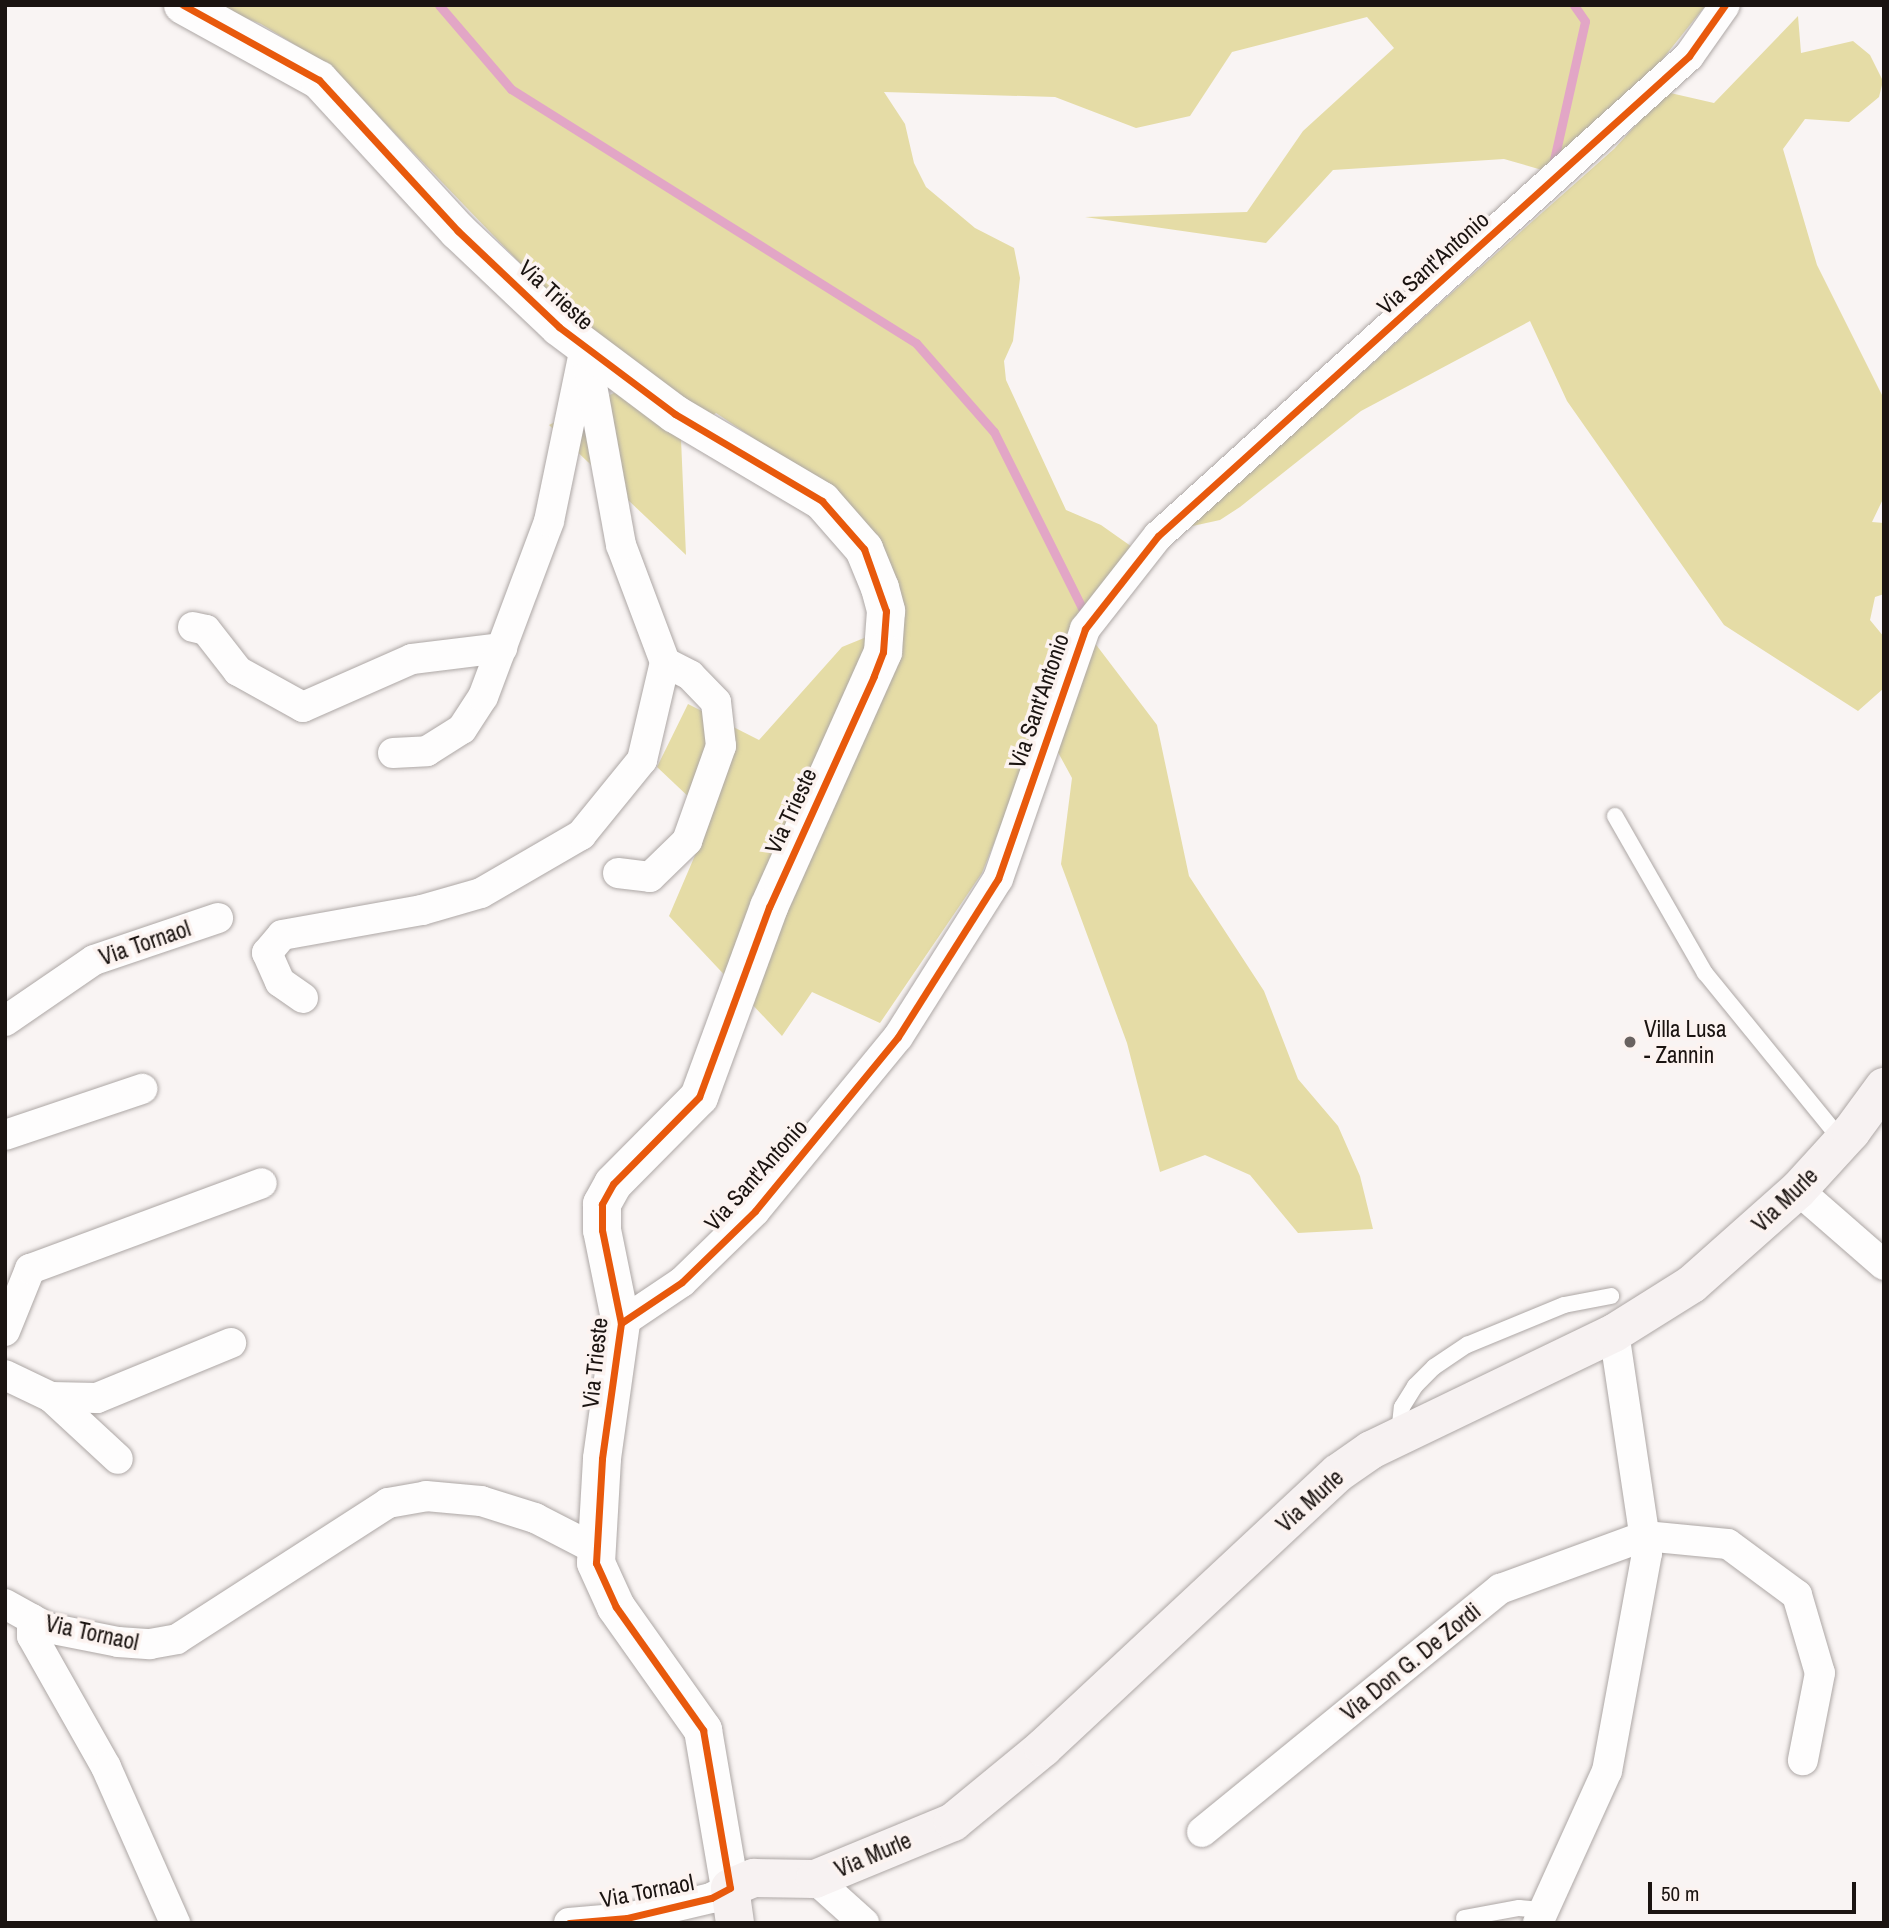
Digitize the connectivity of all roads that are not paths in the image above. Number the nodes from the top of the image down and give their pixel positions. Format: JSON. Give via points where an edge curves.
{"nodes":[{"id":1,"x":183,"y":5,"type":"edge"},
{"id":2,"x":1725,"y":5,"type":"edge"},
{"id":3,"x":585,"y":347,"type":"junction"},
{"id":4,"x":193,"y":627,"type":"dead end"},
{"id":5,"x":502,"y":648,"type":"junction"},
{"id":6,"x":665,"y":662,"type":"junction"},
{"id":7,"x":393,"y":753,"type":"dead end"},
{"id":8,"x":1615,"y":817,"type":"dead end"},
{"id":9,"x":618,"y":873,"type":"dead end"},
{"id":10,"x":218,"y":918,"type":"dead end"},
{"id":11,"x":303,"y":998,"type":"dead end"},
{"id":12,"x":5,"y":1021,"type":"edge"},
{"id":13,"x":1884,"y":1087,"type":"edge"},
{"id":14,"x":142,"y":1089,"type":"dead end"},
{"id":15,"x":5,"y":1135,"type":"edge"},
{"id":16,"x":1843,"y":1142,"type":"junction"},
{"id":17,"x":262,"y":1183,"type":"dead end"},
{"id":18,"x":1798,"y":1190,"type":"junction"},
{"id":19,"x":1884,"y":1265,"type":"edge"},
{"id":20,"x":1613,"y":1315,"type":"junction"},
{"id":21,"x":621,"y":1323,"type":"junction"},
{"id":22,"x":5,"y":1331,"type":"edge"},
{"id":23,"x":231,"y":1343,"type":"dead end"},
{"id":24,"x":5,"y":1374,"type":"edge"},
{"id":25,"x":51,"y":1397,"type":"junction"},
{"id":26,"x":1399,"y":1436,"type":"junction"},
{"id":27,"x":118,"y":1459,"type":"dead end"},
{"id":28,"x":1645,"y":1536,"type":"junction"},
{"id":29,"x":595,"y":1549,"type":"junction"},
{"id":30,"x":5,"y":1604,"type":"edge"},
{"id":31,"x":33,"y":1619,"type":"junction"},
{"id":32,"x":1803,"y":1760,"type":"dead end"},
{"id":33,"x":1202,"y":1832,"type":"dead end"},
{"id":34,"x":815,"y":1880,"type":"junction"},
{"id":35,"x":732,"y":1906,"type":"edge"},
{"id":36,"x":1541,"y":1916,"type":"edge"},
{"id":37,"x":1464,"y":1918,"type":"dead end"},
{"id":38,"x":174,"y":1923,"type":"edge"},
{"id":39,"x":569,"y":1923,"type":"edge"},
{"id":40,"x":864,"y":1923,"type":"edge"}],
"edges":[{"from":1,"to":3,"type":"street","name":"Via Trieste","via":[[319,80],[458,231]]},
{"from":2,"to":21,"type":"street","name":"Via Sant'Antonio","via":[[1689,56],[1158,536],[1085,629],[998,879],[898,1037],[755,1211],[682,1282]]},
{"from":3,"to":5,"type":"street","via":[[549,520]]},
{"from":3,"to":6,"type":"street","via":[[621,545]]},
{"from":3,"to":21,"type":"street","name":"Via Trieste","via":[[675,414],[822,501],[864,550],[886,611],[883,652],[874,676],[769,907],[699,1097],[606,1194],[602,1230]]},
{"from":4,"to":5,"type":"street","via":[[206,630],[238,671],[303,707],[412,659]]},
{"from":5,"to":7,"type":"street","via":[[483,697],[463,729],[427,751]]},
{"from":6,"to":9,"type":"street","via":[[690,675],[716,702],[720,746],[687,841],[650,877]]},
{"from":6,"to":11,"type":"street","via":[[642,760],[582,835],[481,893],[422,910],[282,935],[267,953],[280,982]]},
{"from":8,"to":16,"type":"lane","via":[[1705,974]]},
{"from":10,"to":12,"type":"street","name":"Via Tornaol","via":[[94,960]]},
{"from":13,"to":16,"type":"main road","name":"Via Murle"},
{"from":14,"to":15,"type":"street"},
{"from":16,"to":18,"type":"main road","name":"Via Murle"},
{"from":17,"to":22,"type":"street","via":[[30,1269]]},
{"from":18,"to":19,"type":"street"},
{"from":18,"to":20,"type":"main road","name":"Via Murle","via":[[1692,1284]]},
{"from":20,"to":26,"type":"main road","name":"Via Murle"},
{"from":20,"to":26,"type":"lane","via":[[1564,1305],[1467,1345],[1415,1386],[1402,1407]]},
{"from":20,"to":28,"type":"street"},
{"from":21,"to":29,"type":"street","name":"Via Trieste"},
{"from":23,"to":25,"type":"street","via":[[97,1398]]},
{"from":24,"to":25,"type":"street"},
{"from":25,"to":27,"type":"street"},
{"from":26,"to":34,"type":"main road","name":"Via Murle","via":[[1338,1473],[1043,1748],[953,1822]]},
{"from":28,"to":32,"type":"street","name":"Via Don G. De Zordi","via":[[1728,1544],[1797,1595],[1820,1673]]},
{"from":28,"to":33,"type":"street","name":"Via Don G. De Zordi","via":[[1500,1589]]},
{"from":28,"to":36,"type":"street","via":[[1647,1553],[1607,1771]]},
{"from":29,"to":31,"type":"street","name":"Via Tornaol","via":[[535,1518],[481,1501],[426,1496],[388,1503],[177,1639],[150,1644],[118,1642],[48,1628]]},
{"from":29,"to":35,"type":"street","name":"Via Trieste","via":[[598,1573],[616,1606],[703,1730]]},
{"from":30,"to":31,"type":"street","name":"Via Tornaol"},
{"from":31,"to":38,"type":"street","via":[[32,1636],[106,1767]]},
{"from":34,"to":35,"type":"main road","name":"Via Murle","via":[[754,1878]]},
{"from":34,"to":40,"type":"street"},
{"from":35,"to":39,"type":"street","name":"Via Tornaol","via":[[711,1898],[627,1918]]},
{"from":36,"to":37,"type":"lane","via":[[1519,1908]]}]}
